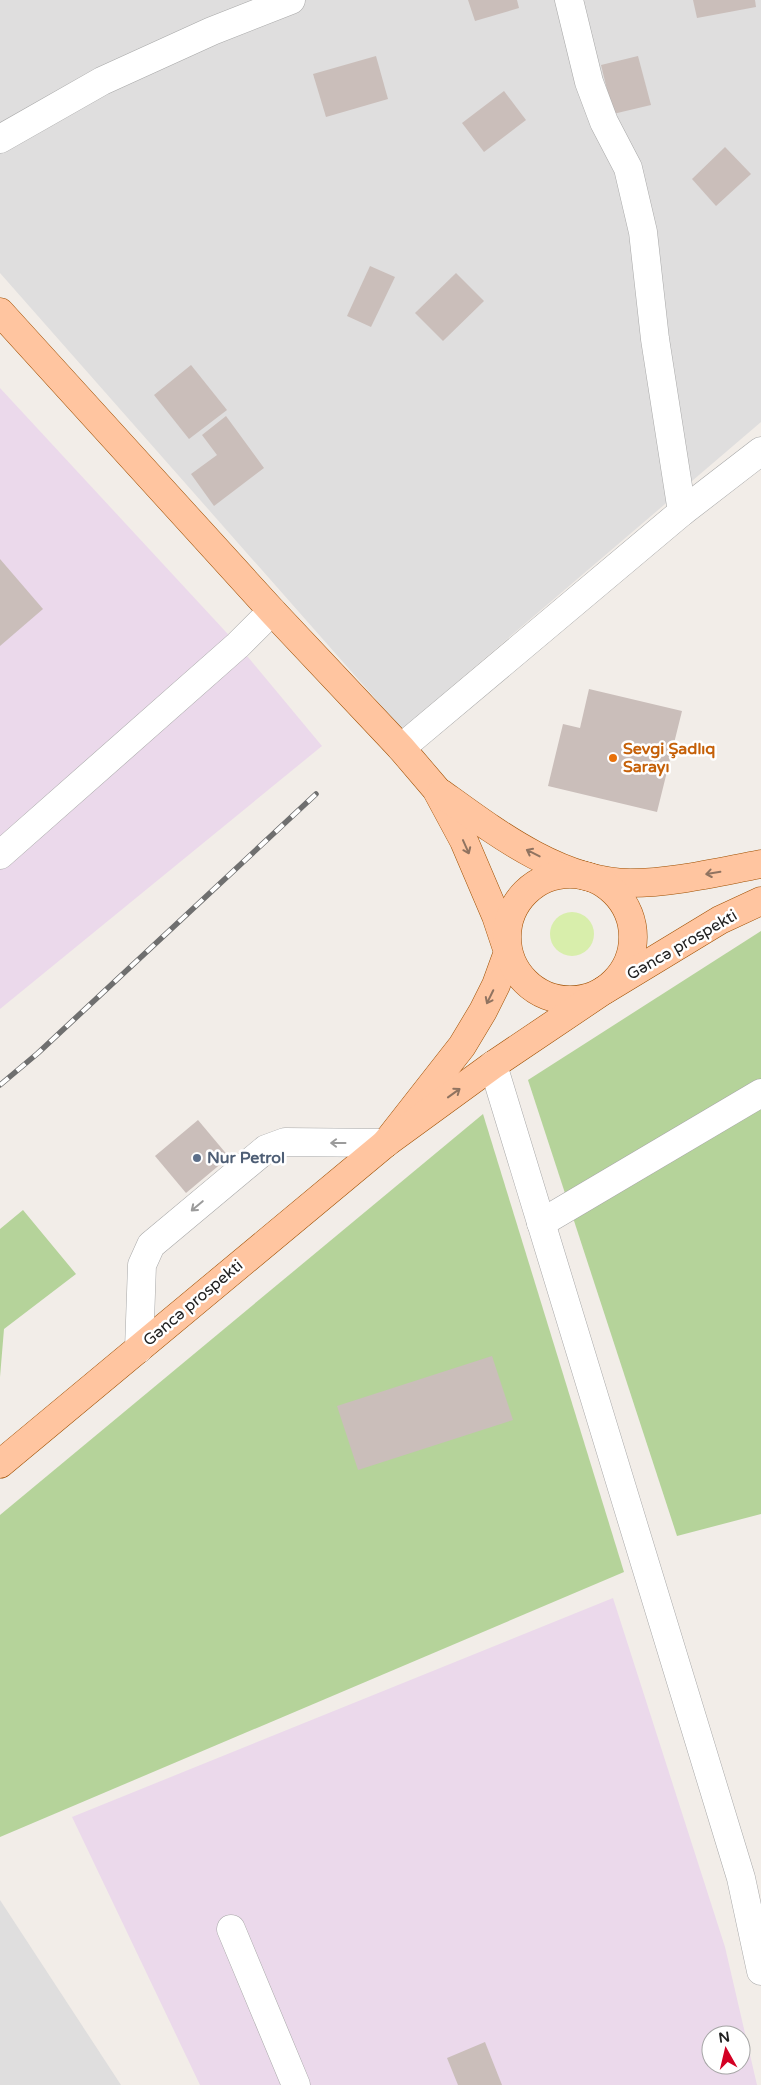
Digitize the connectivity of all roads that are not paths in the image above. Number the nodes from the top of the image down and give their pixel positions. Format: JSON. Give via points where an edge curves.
{"nodes":[{"id":1,"x":291,"y":0,"type":"edge"},
{"id":2,"x":569,"y":0,"type":"edge"},
{"id":3,"x":0,"y":139,"type":"edge"},
{"id":4,"x":0,"y":312,"type":"edge"},
{"id":5,"x":761,"y":451,"type":"edge"},
{"id":6,"x":682,"y":512,"type":"junction"},
{"id":7,"x":272,"y":611,"type":"junction"},
{"id":8,"x":401,"y":748,"type":"junction"},
{"id":9,"x":436,"y":789,"type":"junction"},
{"id":10,"x":0,"y":855,"type":"edge"},
{"id":11,"x":761,"y":864,"type":"edge"},
{"id":12,"x":594,"y":879,"type":"junction"},
{"id":13,"x":761,"y":901,"type":"edge"},
{"id":14,"x":508,"y":952,"type":"junction"},
{"id":15,"x":603,"y":991,"type":"junction"},
{"id":16,"x":493,"y":1065,"type":"junction"},
{"id":17,"x":761,"y":1093,"type":"edge"},
{"id":18,"x":386,"y":1143,"type":"junction"},
{"id":19,"x":541,"y":1223,"type":"junction"},
{"id":20,"x":139,"y":1349,"type":"junction"},
{"id":21,"x":0,"y":1464,"type":"edge"},
{"id":22,"x":231,"y":1929,"type":"dead end"},
{"id":23,"x":761,"y":1971,"type":"edge"},
{"id":24,"x":296,"y":2085,"type":"edge"}],
"edges":[{"from":1,"to":3,"type":"street","via":[[212,31],[102,81]]},
{"from":2,"to":6,"type":"street","via":[[589,82],[604,122],[628,168],[643,232],[655,339]]},
{"from":4,"to":7,"type":"main road"},
{"from":5,"to":6,"type":"street"},
{"from":6,"to":8,"type":"street"},
{"from":7,"to":8,"type":"main road"},
{"from":7,"to":10,"type":"street","via":[[231,652]]},
{"from":8,"to":9,"type":"main road"},
{"from":12,"to":9,"type":"main road","one_way":true,"via":[[549,862],[513,843]]},
{"from":9,"to":14,"type":"main road","one_way":true,"via":[[464,841]]},
{"from":11,"to":12,"type":"main road","one_way":true,"via":[[658,882]]},
{"from":12,"to":14,"type":"main road","via":[[575,874],[555,876],[536,883],[511,913],[506,932]]},
{"from":12,"to":15,"type":"main road","via":[[611,889],[624,904],[632,923],[629,962]]},
{"from":13,"to":15,"type":"main road","name":"Gəncə prospekti","via":[[720,920]]},
{"from":14,"to":15,"type":"main road","via":[[516,970],[529,986],[545,996],[565,1001],[585,999]]},
{"from":14,"to":18,"type":"main road","one_way":true,"via":[[487,1002],[462,1046]]},
{"from":15,"to":16,"type":"main road"},
{"from":18,"to":16,"type":"main road","one_way":true},
{"from":16,"to":19,"type":"street"},
{"from":17,"to":19,"type":"street"},
{"from":18,"to":20,"type":"main road","name":"Gəncə prospekti"},
{"from":18,"to":20,"type":"street","one_way":true,"via":[[285,1142],[266,1149],[151,1245],[142,1265]]},
{"from":19,"to":23,"type":"street","via":[[741,1878]]},
{"from":20,"to":21,"type":"main road","name":"Gəncə prospekti"},
{"from":22,"to":24,"type":"street"}]}
